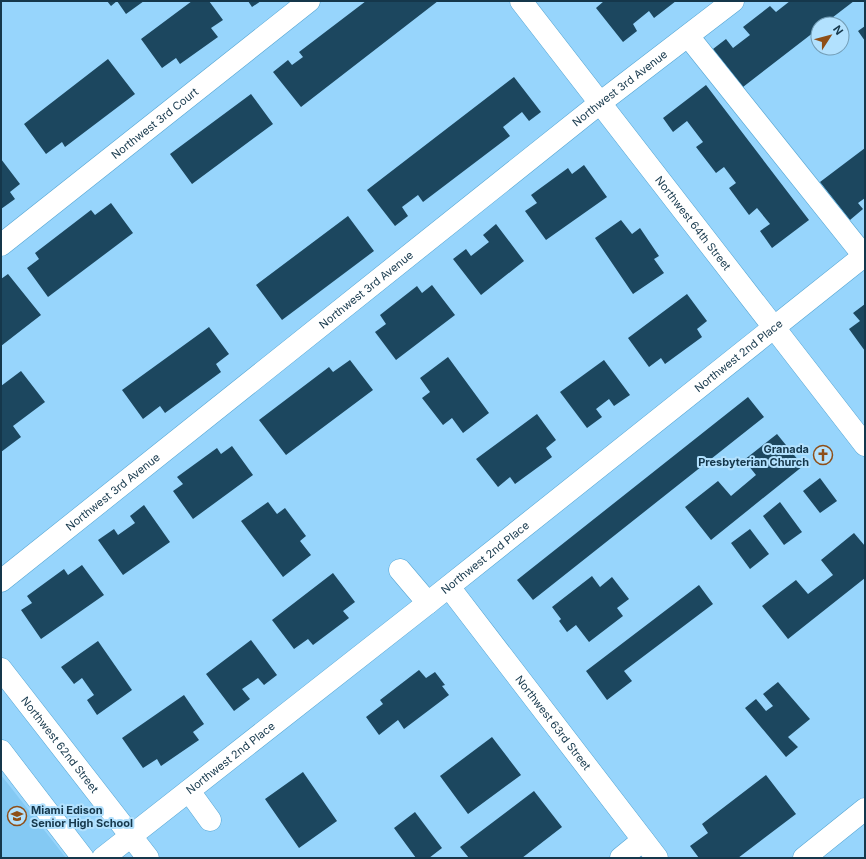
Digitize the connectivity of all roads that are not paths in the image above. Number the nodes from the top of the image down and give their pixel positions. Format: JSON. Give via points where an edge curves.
{"nodes":[{"id":1,"x":309,"y":1,"type":"edge"},
{"id":2,"x":521,"y":1,"type":"edge"},
{"id":3,"x":733,"y":1,"type":"edge"},
{"id":4,"x":688,"y":36,"type":"junction"},
{"id":5,"x":600,"y":103,"type":"junction"},
{"id":6,"x":1,"y":245,"type":"edge"},
{"id":7,"x":865,"y":255,"type":"edge"},
{"id":8,"x":774,"y":327,"type":"junction"},
{"id":9,"x":865,"y":445,"type":"edge"},
{"id":10,"x":400,"y":570,"type":"dead end"},
{"id":11,"x":1,"y":581,"type":"edge"},
{"id":12,"x":449,"y":587,"type":"junction"},
{"id":13,"x":428,"y":603,"type":"junction"},
{"id":14,"x":1,"y":669,"type":"edge"},
{"id":15,"x":1,"y":751,"type":"edge"},
{"id":16,"x":189,"y":792,"type":"junction"},
{"id":17,"x":865,"y":809,"type":"edge"},
{"id":18,"x":210,"y":820,"type":"dead end"},
{"id":19,"x":132,"y":836,"type":"junction"},
{"id":20,"x":643,"y":840,"type":"junction"},
{"id":21,"x":83,"y":858,"type":"edge"},
{"id":22,"x":103,"y":858,"type":"edge"},
{"id":23,"x":148,"y":858,"type":"edge"},
{"id":24,"x":621,"y":858,"type":"edge"},
{"id":25,"x":657,"y":858,"type":"edge"},
{"id":26,"x":804,"y":858,"type":"edge"}],
"edges":[{"from":1,"to":6,"type":"street","name":"Northwest 3rd Court"},
{"from":2,"to":5,"type":"street","name":"Northwest 64th Street"},
{"from":3,"to":4,"type":"street","name":"Northwest 3rd Avenue"},
{"from":4,"to":5,"type":"street","name":"Northwest 3rd Avenue"},
{"from":4,"to":7,"type":"street"},
{"from":5,"to":8,"type":"street","name":"Northwest 64th Street"},
{"from":5,"to":11,"type":"street","name":"Northwest 3rd Avenue"},
{"from":7,"to":8,"type":"street","name":"Northwest 2nd Place"},
{"from":8,"to":9,"type":"street","name":"Northwest 64th Street"},
{"from":8,"to":12,"type":"street","name":"Northwest 2nd Place"},
{"from":10,"to":13,"type":"street"},
{"from":12,"to":13,"type":"street","name":"Northwest 2nd Place"},
{"from":12,"to":20,"type":"street","name":"Northwest 63rd Street"},
{"from":13,"to":16,"type":"street","name":"Northwest 2nd Place"},
{"from":14,"to":19,"type":"street","name":"Northwest 62nd Street"},
{"from":15,"to":21,"type":"street"},
{"from":16,"to":18,"type":"street"},
{"from":16,"to":19,"type":"street","name":"Northwest 2nd Place"},
{"from":17,"to":26,"type":"street"},
{"from":19,"to":22,"type":"street","name":"Northwest 2nd Place"},
{"from":19,"to":23,"type":"street","name":"Northwest 62nd Street"},
{"from":20,"to":24,"type":"street"},
{"from":20,"to":25,"type":"street","name":"Northwest 63rd Street"}]}
